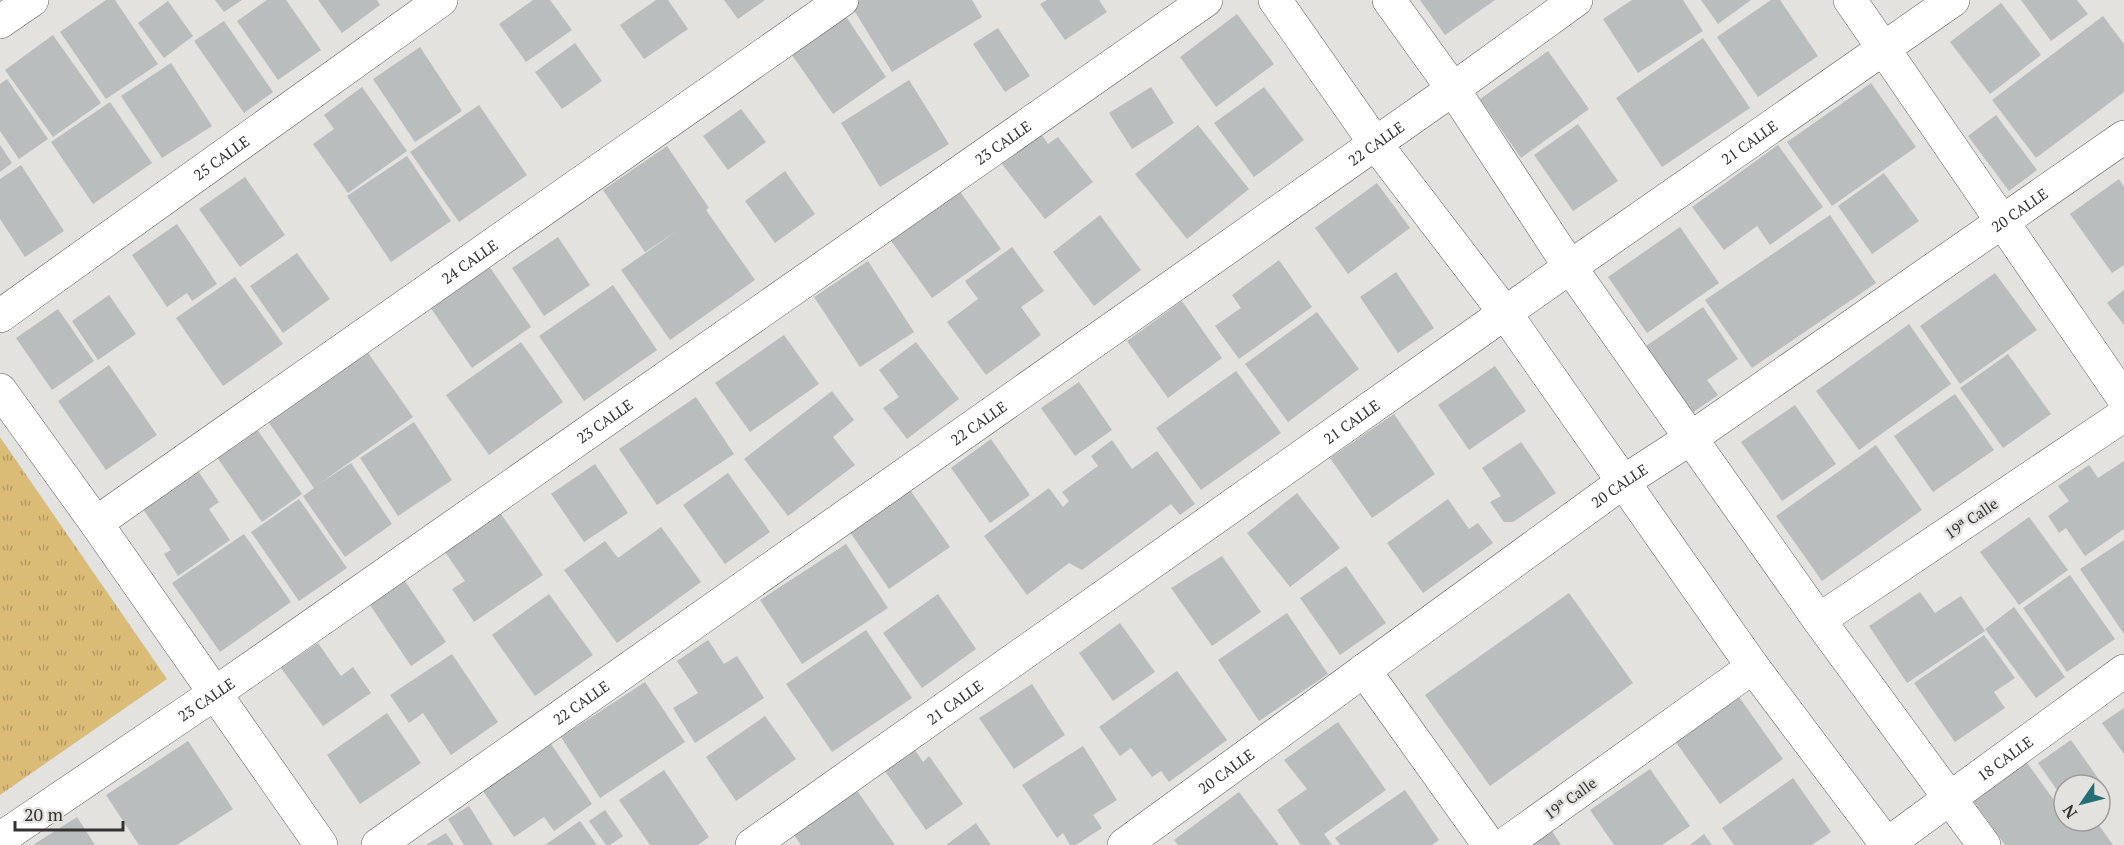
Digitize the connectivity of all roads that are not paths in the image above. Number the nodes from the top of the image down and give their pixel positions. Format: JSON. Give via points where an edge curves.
{"nodes":[{"id":1,"x":32,"y":0,"type":"edge"},
{"id":2,"x":441,"y":0,"type":"edge"},
{"id":3,"x":842,"y":0,"type":"edge"},
{"id":4,"x":1206,"y":0,"type":"edge"},
{"id":5,"x":1275,"y":0,"type":"edge"},
{"id":6,"x":1389,"y":0,"type":"edge"},
{"id":7,"x":1576,"y":0,"type":"edge"},
{"id":8,"x":1850,"y":0,"type":"edge"},
{"id":9,"x":1953,"y":0,"type":"edge"},
{"id":10,"x":0,"y":22,"type":"edge"},
{"id":11,"x":1883,"y":49,"type":"junction"},
{"id":12,"x":1453,"y":89,"type":"junction"},
{"id":13,"x":2124,"y":137,"type":"edge"},
{"id":14,"x":1375,"y":143,"type":"junction"},
{"id":15,"x":2002,"y":221,"type":"junction"},
{"id":16,"x":1570,"y":267,"type":"junction"},
{"id":17,"x":1505,"y":313,"type":"junction"},
{"id":18,"x":0,"y":316,"type":"edge"},
{"id":19,"x":0,"y":390,"type":"edge"},
{"id":20,"x":2124,"y":399,"type":"edge"},
{"id":21,"x":2124,"y":415,"type":"edge"},
{"id":22,"x":1691,"y":438,"type":"junction"},
{"id":23,"x":1623,"y":482,"type":"junction"},
{"id":24,"x":96,"y":523,"type":"junction"},
{"id":25,"x":1819,"y":620,"type":"junction"},
{"id":26,"x":1753,"y":667,"type":"junction"},
{"id":27,"x":1364,"y":670,"type":"junction"},
{"id":28,"x":2124,"y":671,"type":"edge"},
{"id":29,"x":214,"y":694,"type":"junction"},
{"id":30,"x":1950,"y":797,"type":"junction"},
{"id":31,"x":0,"y":839,"type":"edge"},
{"id":32,"x":321,"y":845,"type":"edge"},
{"id":33,"x":378,"y":845,"type":"edge"},
{"id":34,"x":752,"y":845,"type":"edge"},
{"id":35,"x":1124,"y":845,"type":"edge"},
{"id":36,"x":1489,"y":845,"type":"edge"},
{"id":37,"x":1504,"y":845,"type":"edge"},
{"id":38,"x":1887,"y":845,"type":"edge"},
{"id":39,"x":1984,"y":845,"type":"edge"}],
"edges":[{"from":1,"to":10,"type":"street"},
{"from":2,"to":18,"type":"street","name":"25 CALLE"},
{"from":3,"to":24,"type":"street","name":"24 CALLE"},
{"from":4,"to":29,"type":"street","name":"23 CALLE"},
{"from":5,"to":14,"type":"street"},
{"from":6,"to":12,"type":"street"},
{"from":7,"to":12,"type":"street","name":"22 CALLE"},
{"from":8,"to":11,"type":"street"},
{"from":9,"to":11,"type":"street","name":"21 CALLE"},
{"from":11,"to":15,"type":"street"},
{"from":11,"to":16,"type":"street","name":"21 CALLE"},
{"from":12,"to":14,"type":"street","name":"22 CALLE"},
{"from":12,"to":16,"type":"street"},
{"from":13,"to":15,"type":"street","name":"20 CALLE"},
{"from":14,"to":17,"type":"street"},
{"from":14,"to":33,"type":"street","name":"22 CALLE"},
{"from":15,"to":20,"type":"street"},
{"from":15,"to":22,"type":"street","name":"20 CALLE"},
{"from":16,"to":17,"type":"street","name":"21 CALLE"},
{"from":16,"to":22,"type":"street"},
{"from":17,"to":23,"type":"street"},
{"from":17,"to":34,"type":"street","name":"21 CALLE"},
{"from":19,"to":24,"type":"street"},
{"from":21,"to":25,"type":"street","name":"19ª Calle"},
{"from":22,"to":23,"type":"street","name":"20 CALLE"},
{"from":22,"to":25,"type":"street"},
{"from":23,"to":26,"type":"street"},
{"from":23,"to":27,"type":"street","name":"20 CALLE"},
{"from":24,"to":29,"type":"street"},
{"from":25,"to":30,"type":"street"},
{"from":26,"to":37,"type":"street","name":"19ª Calle"},
{"from":26,"to":38,"type":"street"},
{"from":27,"to":35,"type":"street","name":"20 CALLE"},
{"from":27,"to":36,"type":"street"},
{"from":28,"to":30,"type":"street","name":"18 CALLE"},
{"from":29,"to":31,"type":"street","name":"23 CALLE"},
{"from":29,"to":32,"type":"street"},
{"from":30,"to":38,"type":"street","name":"18 CALLE"},
{"from":30,"to":39,"type":"street"}]}
